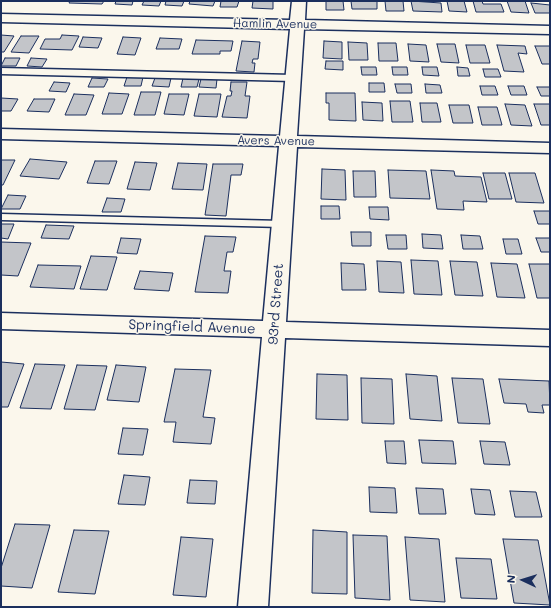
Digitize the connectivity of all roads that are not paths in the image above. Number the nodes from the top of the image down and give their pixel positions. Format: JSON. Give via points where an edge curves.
{"nodes":[{"id":1,"x":298,"y":1,"type":"edge"},
{"id":2,"x":1,"y":18,"type":"edge"},
{"id":3,"x":297,"y":24,"type":"junction"},
{"id":4,"x":550,"y":30,"type":"edge"},
{"id":5,"x":1,"y":71,"type":"edge"},
{"id":6,"x":293,"y":78,"type":"junction"},
{"id":7,"x":1,"y":134,"type":"edge"},
{"id":8,"x":288,"y":142,"type":"junction"},
{"id":9,"x":550,"y":148,"type":"edge"},
{"id":10,"x":1,"y":217,"type":"edge"},
{"id":11,"x":282,"y":224,"type":"junction"},
{"id":12,"x":1,"y":321,"type":"edge"},
{"id":13,"x":274,"y":329,"type":"junction"},
{"id":14,"x":550,"y":338,"type":"edge"},
{"id":15,"x":253,"y":607,"type":"edge"}],
"edges":[{"from":1,"to":3,"type":"street","name":"93rd Street"},
{"from":2,"to":3,"type":"street","name":"Hamlin Avenue"},
{"from":3,"to":4,"type":"street","name":"Hamlin Avenue"},
{"from":3,"to":6,"type":"street","name":"93rd Street"},
{"from":5,"to":6,"type":"lane"},
{"from":6,"to":8,"type":"street","name":"93rd Street"},
{"from":7,"to":8,"type":"street","name":"Avers Avenue"},
{"from":8,"to":9,"type":"street","name":"Avers Avenue"},
{"from":8,"to":11,"type":"street","name":"93rd Street"},
{"from":10,"to":11,"type":"lane"},
{"from":11,"to":13,"type":"street","name":"93rd Street"},
{"from":12,"to":13,"type":"street","name":"Springfield Avenue"},
{"from":13,"to":14,"type":"street","name":"Springfield Avenue"},
{"from":13,"to":15,"type":"street","name":"93rd Street"}]}
